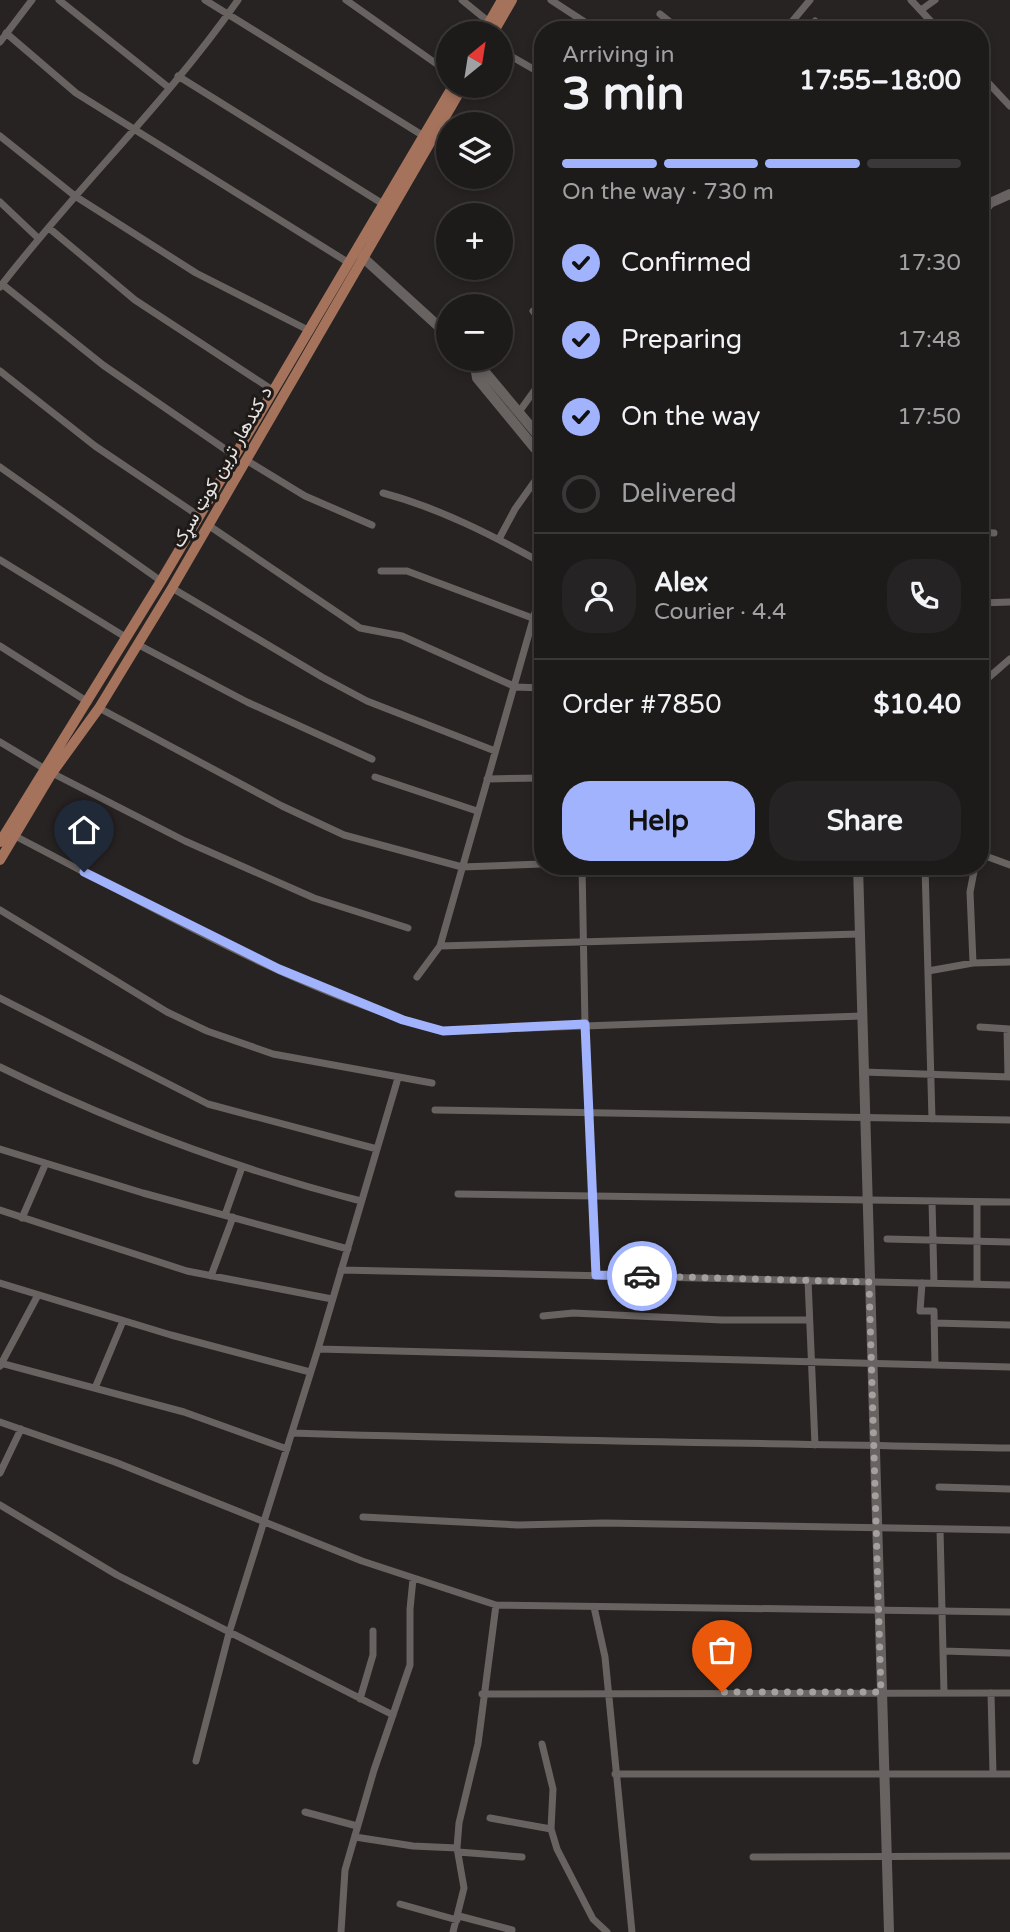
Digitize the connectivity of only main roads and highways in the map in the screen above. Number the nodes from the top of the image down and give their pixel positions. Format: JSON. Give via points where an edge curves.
{"nodes":[{"id":1,"x":502,"y":0,"type":"edge"},
{"id":2,"x":512,"y":0,"type":"edge"},
{"id":3,"x":494,"y":21,"type":"edge"},
{"id":4,"x":496,"y":21,"type":"edge"},
{"id":5,"x":445,"y":98,"type":"edge"},
{"id":6,"x":457,"y":98,"type":"edge"},
{"id":7,"x":1010,"y":194,"type":"edge"},
{"id":8,"x":989,"y":204,"type":"edge"},
{"id":9,"x":361,"y":254,"type":"junction"},
{"id":10,"x":436,"y":324,"type":"edge"},
{"id":11,"x":475,"y":371,"type":"edge"},
{"id":12,"x":484,"y":371,"type":"edge"},
{"id":13,"x":287,"y":380,"type":"junction"},
{"id":14,"x":534,"y":430,"type":"edge"},
{"id":15,"x":534,"y":447,"type":"edge"},
{"id":16,"x":240,"y":458,"type":"junction"},
{"id":17,"x":132,"y":641,"type":"junction"},
{"id":18,"x":89,"y":702,"type":"junction"},
{"id":19,"x":99,"y":708,"type":"junction"},
{"id":20,"x":48,"y":771,"type":"junction"},
{"id":21,"x":7,"y":831,"type":"edge"},
{"id":22,"x":0,"y":842,"type":"edge"},
{"id":23,"x":0,"y":860,"type":"edge"},
{"id":24,"x":858,"y":875,"type":"edge"},
{"id":25,"x":889,"y":1932,"type":"edge"}],
"edges":[{"from":1,"to":3,"type":"main road"},
{"from":2,"to":4,"type":"main road"},
{"from":5,"to":9,"type":"main road","name":"د کندهار ترين کوټ سړک","via":[[383,204]]},
{"from":6,"to":9,"type":"main road","name":"د کندهار ترين کوټ سړک"},
{"from":7,"to":8,"type":"main road"},
{"from":9,"to":10,"type":"main road"},
{"from":9,"to":13,"type":"main road","name":"د کندهار ترين کوټ سړک"},
{"from":9,"to":13,"type":"main road","name":"د کندهار ترين کوټ سړک","via":[[349,263]]},
{"from":11,"to":15,"type":"main road"},
{"from":12,"to":14,"type":"main road"},
{"from":13,"to":16,"type":"main road","name":"د کندهار ترين کوټ سړک"},
{"from":13,"to":16,"type":"main road","name":"د کندهار ترين کوټ سړک","via":[[274,391]]},
{"from":16,"to":17,"type":"main road","name":"د کندهار ترين کوټ سړک","via":[[199,516]]},
{"from":16,"to":17,"type":"main road","name":"د کندهار ترين کوټ سړک","via":[[172,588]]},
{"from":17,"to":18,"type":"main road","name":"د کندهار ترين کوټ سړک"},
{"from":17,"to":19,"type":"main road","name":"د کندهار ترين کوټ سړک"},
{"from":18,"to":19,"type":"main road"},
{"from":18,"to":20,"type":"main road","name":"د کندهار ترين کوټ سړک"},
{"from":19,"to":20,"type":"main road","name":"د کندهار ترين کوټ سړک"},
{"from":20,"to":21,"type":"main road","name":"د کندهار ترين کوټ سړک"},
{"from":21,"to":22,"type":"main road","name":"د کندهار ترين کوټ سړک"},
{"from":21,"to":23,"type":"main road","name":"د کندهار ترين کوټ سړک"},
{"from":24,"to":25,"type":"main road"}]}
